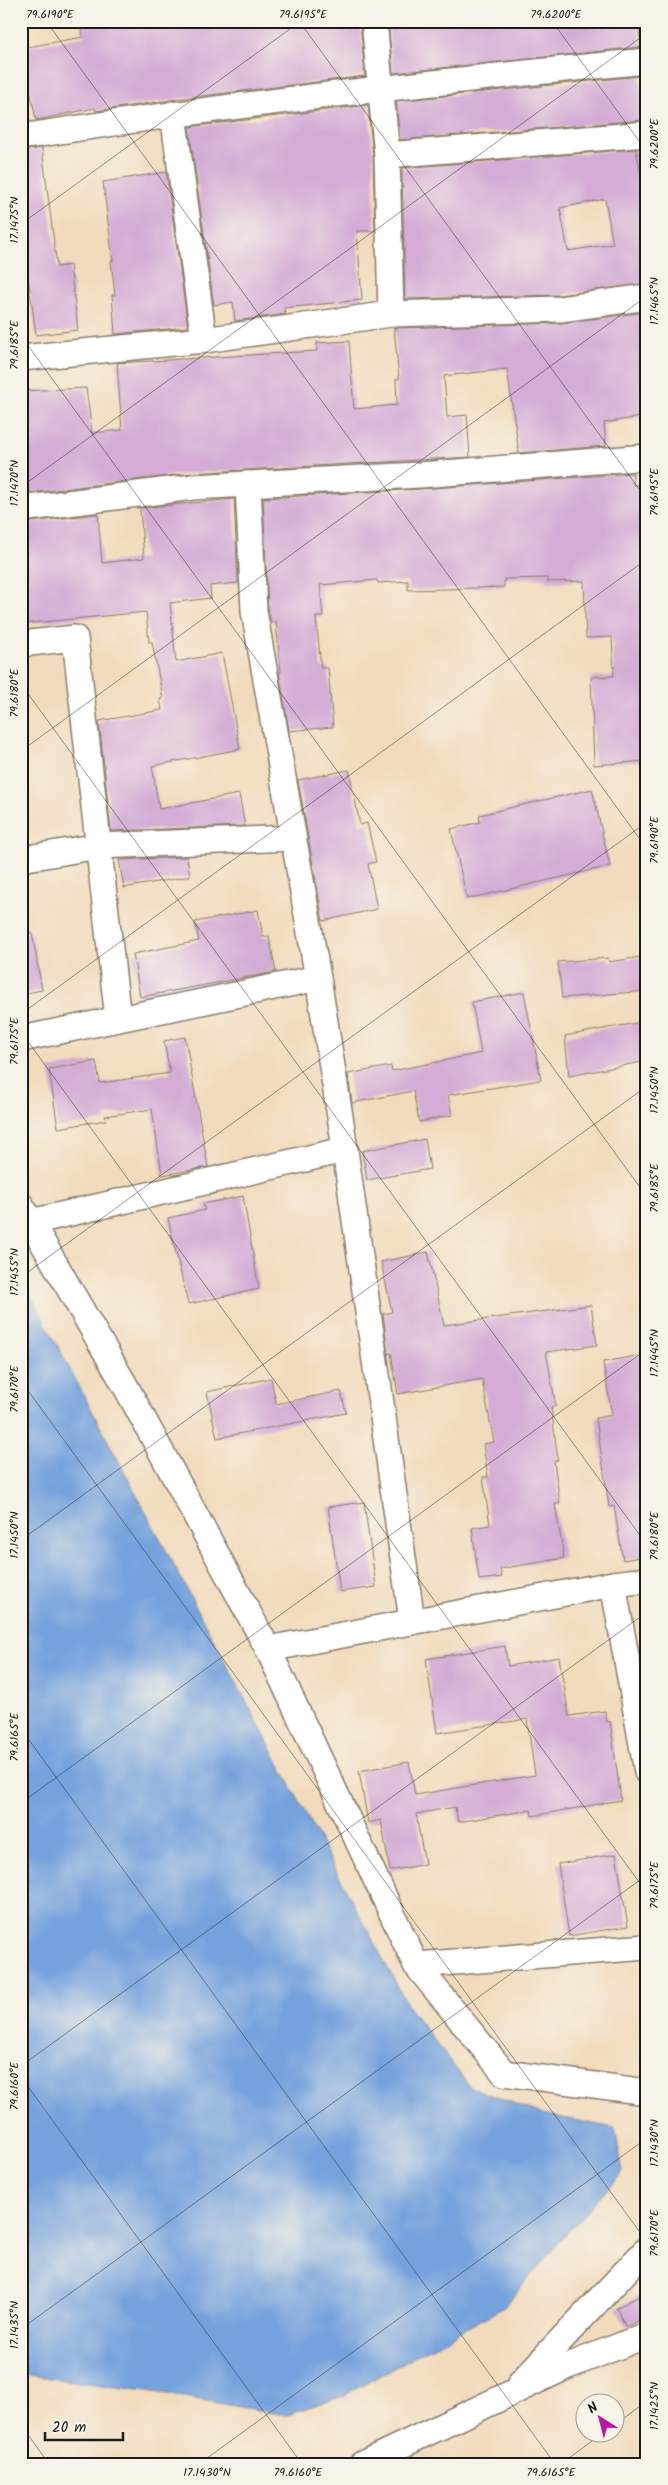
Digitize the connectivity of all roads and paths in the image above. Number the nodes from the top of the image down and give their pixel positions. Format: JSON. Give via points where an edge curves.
{"nodes":[{"id":1,"x":374,"y":21,"type":"edge"},
{"id":2,"x":647,"y":62,"type":"edge"},
{"id":3,"x":382,"y":88,"type":"junction"},
{"id":4,"x":173,"y":114,"type":"junction"},
{"id":5,"x":647,"y":134,"type":"edge"},
{"id":6,"x":21,"y":136,"type":"edge"},
{"id":7,"x":387,"y":154,"type":"junction"},
{"id":8,"x":647,"y":297,"type":"edge"},
{"id":9,"x":391,"y":314,"type":"junction"},
{"id":10,"x":204,"y":340,"type":"junction"},
{"id":11,"x":21,"y":358,"type":"edge"},
{"id":12,"x":647,"y":457,"type":"edge"},
{"id":13,"x":248,"y":484,"type":"junction"},
{"id":14,"x":21,"y":509,"type":"edge"},
{"id":15,"x":21,"y":644,"type":"edge"},
{"id":16,"x":293,"y":838,"type":"junction"},
{"id":17,"x":99,"y":846,"type":"junction"},
{"id":18,"x":21,"y":860,"type":"edge"},
{"id":19,"x":318,"y":978,"type":"junction"},
{"id":20,"x":118,"y":1020,"type":"junction"},
{"id":21,"x":21,"y":1040,"type":"edge"},
{"id":22,"x":344,"y":1150,"type":"junction"},
{"id":23,"x":26,"y":1214,"type":"edge"},
{"id":24,"x":647,"y":1580,"type":"edge"},
{"id":25,"x":613,"y":1584,"type":"junction"},
{"id":26,"x":412,"y":1622,"type":"junction"},
{"id":27,"x":268,"y":1649,"type":"junction"},
{"id":28,"x":647,"y":1772,"type":"edge"},
{"id":29,"x":647,"y":1947,"type":"edge"},
{"id":30,"x":416,"y":1965,"type":"junction"},
{"id":31,"x":647,"y":2092,"type":"edge"},
{"id":32,"x":647,"y":2248,"type":"edge"},
{"id":33,"x":647,"y":2335,"type":"edge"},
{"id":34,"x":509,"y":2394,"type":"junction"},
{"id":35,"x":362,"y":2464,"type":"edge"}],
"edges":[{"from":1,"to":3,"type":"street"},
{"from":2,"to":3,"type":"street"},
{"from":3,"to":4,"type":"street"},
{"from":3,"to":7,"type":"street"},
{"from":4,"to":6,"type":"street"},
{"from":4,"to":10,"type":"street"},
{"from":5,"to":7,"type":"street"},
{"from":7,"to":9,"type":"street"},
{"from":8,"to":9,"type":"street","via":[[560,309]]},
{"from":9,"to":10,"type":"street"},
{"from":10,"to":11,"type":"street"},
{"from":12,"to":13,"type":"street"},
{"from":13,"to":14,"type":"street","via":[[192,487]]},
{"from":13,"to":16,"type":"street","via":[[254,611]]},
{"from":15,"to":17,"type":"street","via":[[75,638]]},
{"from":16,"to":17,"type":"street"},
{"from":16,"to":19,"type":"street"},
{"from":17,"to":18,"type":"street"},
{"from":17,"to":20,"type":"street"},
{"from":19,"to":20,"type":"street"},
{"from":19,"to":22,"type":"street"},
{"from":20,"to":21,"type":"street"},
{"from":22,"to":23,"type":"street"},
{"from":22,"to":26,"type":"street"},
{"from":23,"to":27,"type":"street","via":[[126,1387]]},
{"from":24,"to":25,"type":"street"},
{"from":25,"to":26,"type":"street"},
{"from":25,"to":28,"type":"street"},
{"from":26,"to":27,"type":"street"},
{"from":27,"to":30,"type":"street"},
{"from":29,"to":30,"type":"street"},
{"from":30,"to":31,"type":"street","via":[[504,2073]]},
{"from":32,"to":34,"type":"street"},
{"from":33,"to":34,"type":"street","via":[[568,2366]]},
{"from":34,"to":35,"type":"street"}]}
